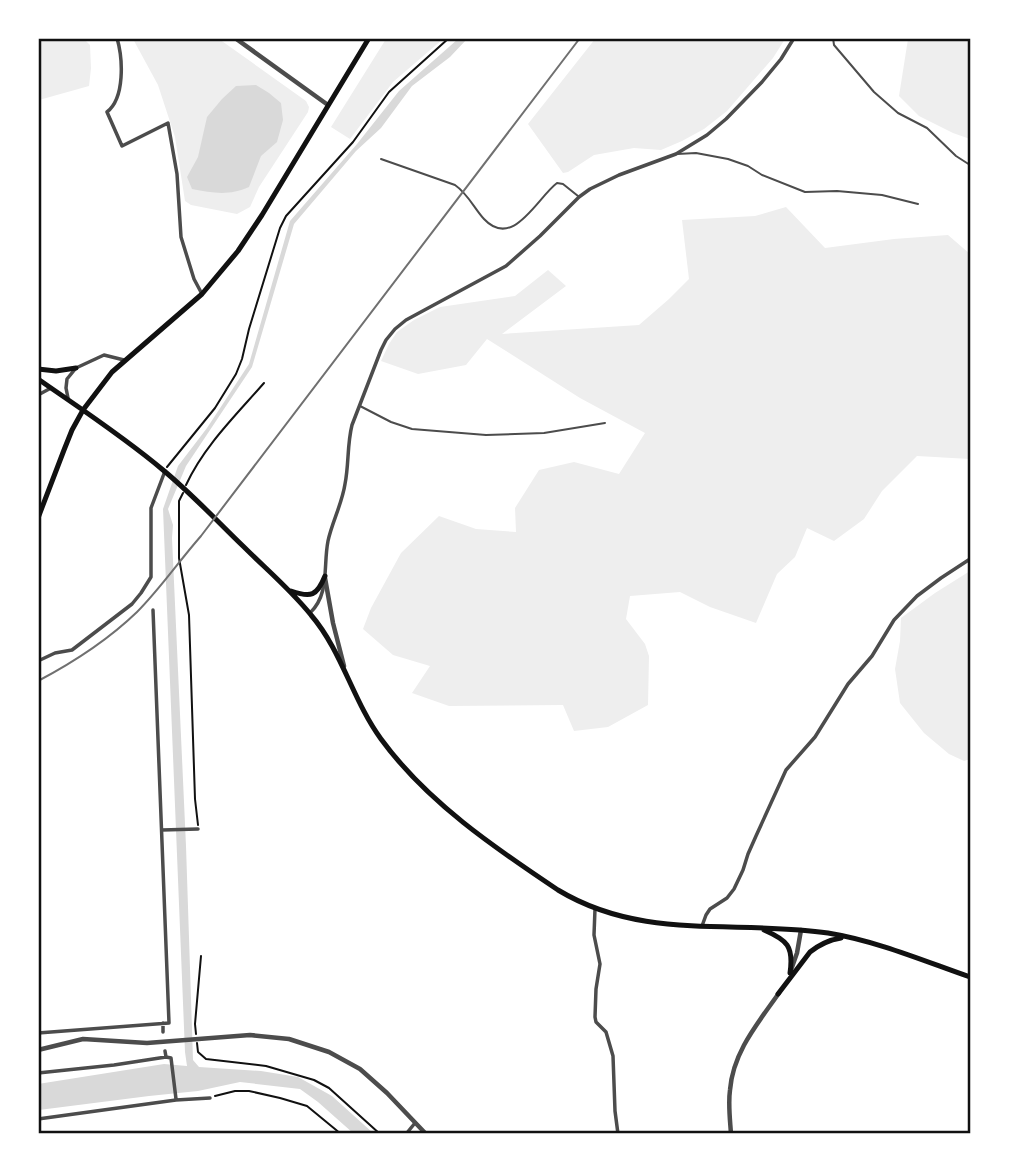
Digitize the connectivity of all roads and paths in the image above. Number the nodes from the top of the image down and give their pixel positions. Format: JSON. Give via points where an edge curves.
{"nodes":[{"id":1,"x":117,"y":38,"type":"edge"},
{"id":2,"x":235,"y":38,"type":"edge"},
{"id":3,"x":449,"y":38,"type":"edge"},
{"id":4,"x":794,"y":38,"type":"edge"},
{"id":5,"x":833,"y":38,"type":"edge"},
{"id":6,"x":370,"y":40,"type":"edge"},
{"id":7,"x":244,"y":41,"type":"edge"},
{"id":8,"x":328,"y":105,"type":"junction"},
{"id":9,"x":676,"y":154,"type":"junction"},
{"id":10,"x":381,"y":159,"type":"dead end"},
{"id":11,"x":971,"y":165,"type":"edge"},
{"id":12,"x":579,"y":197,"type":"junction"},
{"id":13,"x":918,"y":204,"type":"dead end"},
{"id":14,"x":202,"y":294,"type":"junction"},
{"id":15,"x":124,"y":360,"type":"junction"},
{"id":16,"x":76,"y":368,"type":"junction"},
{"id":17,"x":38,"y":369,"type":"edge"},
{"id":18,"x":38,"y":379,"type":"edge"},
{"id":19,"x":264,"y":383,"type":"dead end"},
{"id":20,"x":51,"y":388,"type":"junction"},
{"id":21,"x":38,"y":395,"type":"edge"},
{"id":22,"x":69,"y":401,"type":"junction"},
{"id":23,"x":359,"y":406,"type":"junction"},
{"id":24,"x":83,"y":410,"type":"junction"},
{"id":25,"x":605,"y":423,"type":"dead end"},
{"id":26,"x":166,"y":472,"type":"junction"},
{"id":27,"x":38,"y":518,"type":"edge"},
{"id":28,"x":971,"y":559,"type":"edge"},
{"id":29,"x":325,"y":576,"type":"junction"},
{"id":30,"x":288,"y":589,"type":"junction"},
{"id":31,"x":153,"y":610,"type":"dead end"},
{"id":32,"x":310,"y":613,"type":"junction"},
{"id":33,"x":38,"y":661,"type":"edge"},
{"id":34,"x":347,"y":677,"type":"junction"},
{"id":35,"x":198,"y":829,"type":"joint"},
{"id":36,"x":162,"y":830,"type":"junction"},
{"id":37,"x":595,"y":909,"type":"junction"},
{"id":38,"x":702,"y":926,"type":"junction"},
{"id":39,"x":761,"y":929,"type":"junction"},
{"id":40,"x":801,"y":930,"type":"junction"},
{"id":41,"x":846,"y":936,"type":"junction"},
{"id":42,"x":201,"y":956,"type":"dead end"},
{"id":43,"x":790,"y":973,"type":"junction"},
{"id":44,"x":971,"y":977,"type":"edge"},
{"id":45,"x":778,"y":994,"type":"junction"},
{"id":46,"x":163,"y":1023,"type":"junction"},
{"id":47,"x":163,"y":1032,"type":"dead end"},
{"id":48,"x":38,"y":1033,"type":"edge"},
{"id":49,"x":38,"y":1050,"type":"edge"},
{"id":50,"x":165,"y":1051,"type":"dead end"},
{"id":51,"x":169,"y":1057,"type":"junction"},
{"id":52,"x":38,"y":1073,"type":"edge"},
{"id":53,"x":210,"y":1098,"type":"joint"},
{"id":54,"x":176,"y":1100,"type":"junction"},
{"id":55,"x":38,"y":1119,"type":"edge"},
{"id":56,"x":415,"y":1123,"type":"junction"},
{"id":57,"x":341,"y":1133,"type":"edge"},
{"id":58,"x":380,"y":1133,"type":"edge"},
{"id":59,"x":406,"y":1133,"type":"edge"},
{"id":60,"x":426,"y":1133,"type":"edge"},
{"id":61,"x":618,"y":1133,"type":"edge"},
{"id":62,"x":731,"y":1133,"type":"edge"}],
"edges":[{"from":1,"to":14,"type":"street","via":[[122,76],[113,107],[107,112],[122,146],[168,123],[181,237]]},
{"from":2,"to":7,"type":"street"},
{"from":3,"to":26,"type":"path","via":[[389,92],[353,142],[286,216],[236,374]]},
{"from":4,"to":9,"type":"street","via":[[781,59],[726,119]]},
{"from":5,"to":11,"type":"lane","via":[[874,92]]},
{"from":6,"to":8,"type":"main road"},
{"from":7,"to":8,"type":"street"},
{"from":8,"to":14,"type":"main road","via":[[251,233]]},
{"from":9,"to":12,"type":"street","via":[[619,175]]},
{"from":9,"to":13,"type":"lane","via":[[728,159],[805,192],[882,195]]},
{"from":10,"to":12,"type":"lane","via":[[455,186],[498,229],[519,223],[557,183]]},
{"from":12,"to":23,"type":"street","via":[[506,266],[395,329]]},
{"from":14,"to":15,"type":"main road"},
{"from":15,"to":16,"type":"street","via":[[104,355]]},
{"from":15,"to":24,"type":"main road"},
{"from":16,"to":17,"type":"main road"},
{"from":16,"to":22,"type":"street","via":[[67,379]]},
{"from":18,"to":20,"type":"main road"},
{"from":19,"to":35,"type":"path","via":[[201,458],[179,501],[178,558],[189,615]]},
{"from":20,"to":21,"type":"street"},
{"from":20,"to":22,"type":"main road"},
{"from":22,"to":24,"type":"main road"},
{"from":23,"to":25,"type":"lane","via":[[412,429],[486,435],[544,433]]},
{"from":23,"to":29,"type":"street","via":[[348,439],[345,485],[328,540]]},
{"from":24,"to":26,"type":"main road"},
{"from":24,"to":27,"type":"main road"},
{"from":26,"to":30,"type":"main road"},
{"from":26,"to":33,"type":"street","via":[[151,508],[150,577],[141,593],[72,650]]},
{"from":28,"to":38,"type":"street","via":[[917,596],[894,620],[816,737],[786,771],[734,889],[710,909]]},
{"from":29,"to":30,"type":"main road","via":[[312,594]]},
{"from":29,"to":32,"type":"street","via":[[321,599]]},
{"from":29,"to":34,"type":"street"},
{"from":30,"to":32,"type":"main road"},
{"from":31,"to":36,"type":"street"},
{"from":32,"to":34,"type":"main road"},
{"from":34,"to":37,"type":"main road","via":[[382,740],[431,794],[535,874]]},
{"from":35,"to":36,"type":"street"},
{"from":36,"to":46,"type":"street","via":[[169,1023]]},
{"from":37,"to":38,"type":"main road","via":[[646,922]]},
{"from":37,"to":61,"type":"street","via":[[600,964],[595,1017],[606,1032],[612,1056]]},
{"from":38,"to":39,"type":"main road"},
{"from":39,"to":40,"type":"main road"},
{"from":39,"to":43,"type":"main road","via":[[787,943],[792,955]]},
{"from":40,"to":41,"type":"main road"},
{"from":40,"to":43,"type":"street"},
{"from":41,"to":44,"type":"main road"},
{"from":41,"to":45,"type":"main road","via":[[816,946]]},
{"from":42,"to":58,"type":"path","via":[[195,1024],[198,1052],[206,1059],[266,1066],[314,1080]]},
{"from":43,"to":45,"type":"street"},
{"from":45,"to":62,"type":"street","via":[[745,1042],[735,1066],[729,1091]]},
{"from":46,"to":47,"type":"street"},
{"from":46,"to":48,"type":"street"},
{"from":49,"to":56,"type":"street","via":[[83,1039],[147,1043],[250,1035],[299,1041],[340,1057],[368,1075]]},
{"from":50,"to":51,"type":"street"},
{"from":51,"to":52,"type":"street"},
{"from":51,"to":54,"type":"street"},
{"from":53,"to":54,"type":"street"},
{"from":53,"to":57,"type":"path","via":[[249,1091],[280,1098],[307,1106]]},
{"from":54,"to":55,"type":"street"},
{"from":56,"to":59,"type":"street"},
{"from":56,"to":60,"type":"street"}]}
